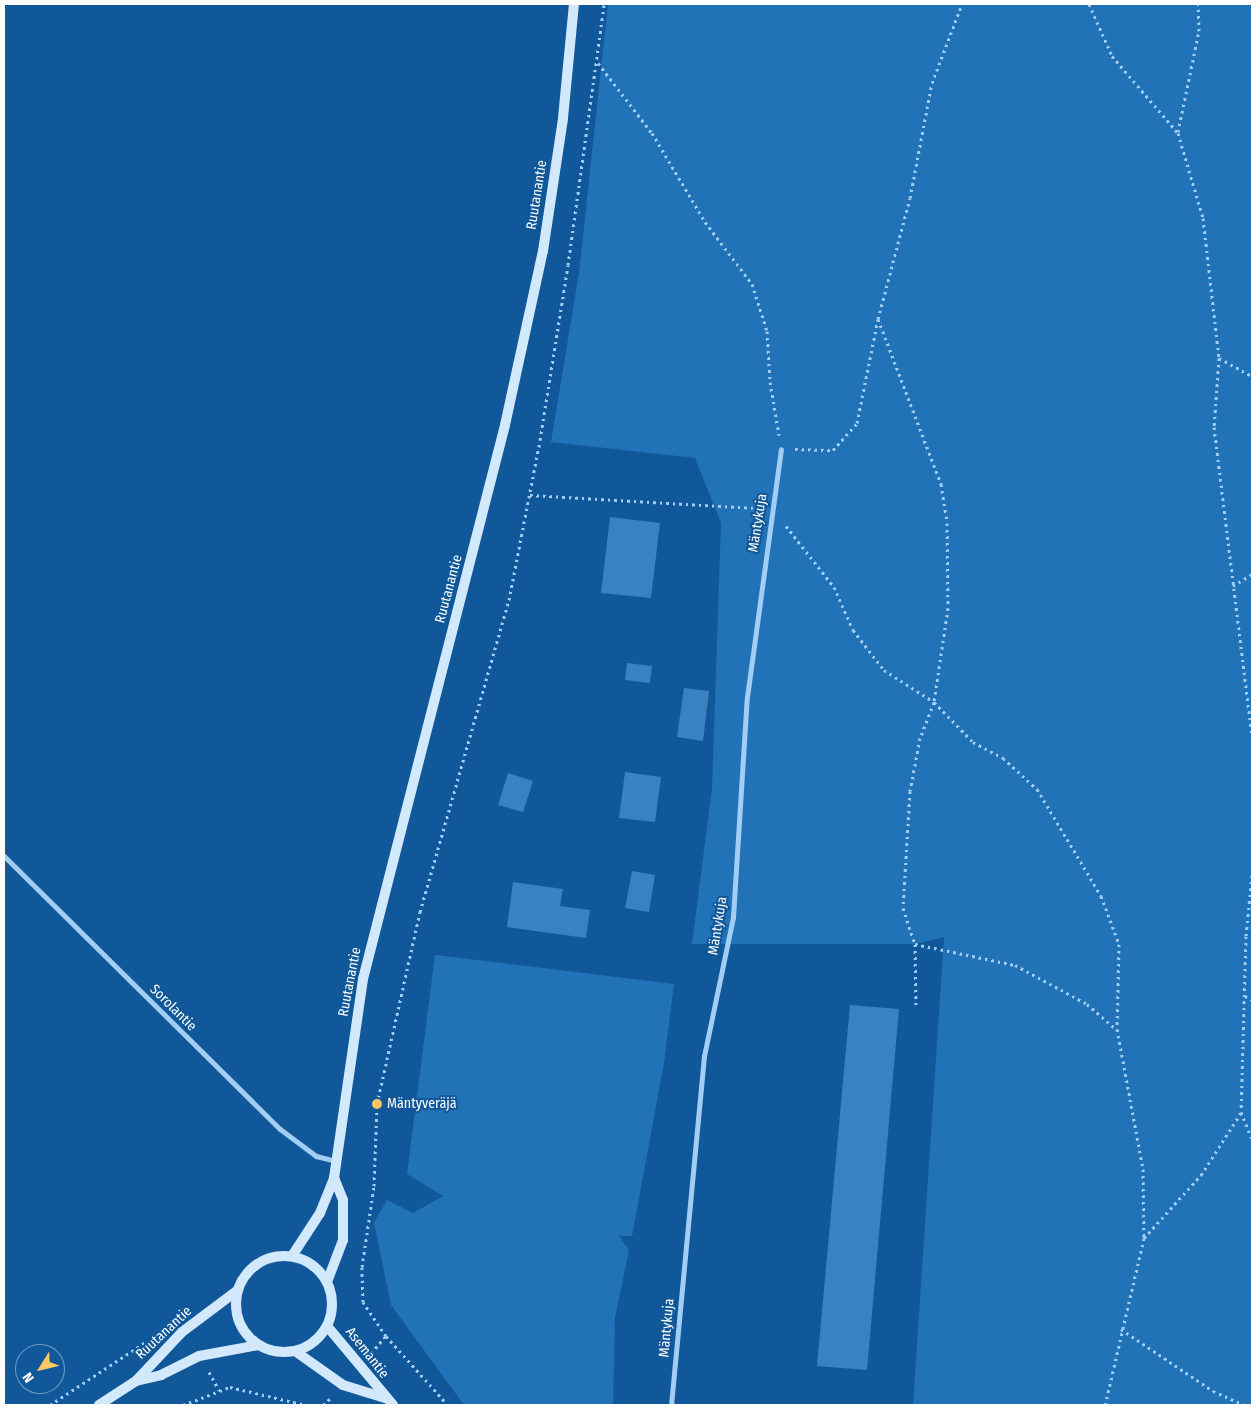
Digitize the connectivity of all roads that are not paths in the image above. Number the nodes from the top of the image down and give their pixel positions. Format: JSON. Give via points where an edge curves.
{"nodes":[{"id":1,"x":574,"y":4,"type":"edge"},
{"id":2,"x":781,"y":449,"type":"road end"},
{"id":3,"x":4,"y":856,"type":"edge"},
{"id":4,"x":336,"y":1161,"type":"junction"},
{"id":5,"x":334,"y":1178,"type":"junction"},
{"id":6,"x":292,"y":1256,"type":"junction"},
{"id":7,"x":327,"y":1282,"type":"junction"},
{"id":8,"x":238,"y":1290,"type":"junction"},
{"id":9,"x":327,"y":1326,"type":"junction"},
{"id":10,"x":259,"y":1345,"type":"junction"},
{"id":11,"x":295,"y":1351,"type":"junction"},
{"id":12,"x":136,"y":1381,"type":"junction"},
{"id":13,"x":385,"y":1398,"type":"junction"},
{"id":14,"x":99,"y":1405,"type":"edge"},
{"id":15,"x":393,"y":1405,"type":"edge"},
{"id":16,"x":671,"y":1405,"type":"edge"}],
"edges":[{"from":1,"to":4,"type":"main road","name":"Ruutanantie","via":[[563,118],[543,251],[485,504],[363,979]]},
{"from":2,"to":16,"type":"street","name":"Mäntykuja","via":[[747,697],[733,917],[704,1056]]},
{"from":3,"to":4,"type":"street","name":"Sorolantie","via":[[280,1129],[316,1156]]},
{"from":4,"to":5,"type":"main road","name":"Ruutanantie"},
{"from":5,"to":6,"type":"main road","name":"Ruutanantie","via":[[320,1213]]},
{"from":5,"to":7,"type":"main road","via":[[344,1200],[342,1240]]},
{"from":6,"to":7,"type":"main road","via":[[306,1261]]},
{"from":6,"to":8,"type":"main road","via":[[265,1259],[243,1277]]},
{"from":7,"to":9,"type":"main road","via":[[332,1296]]},
{"from":8,"to":10,"type":"main road","via":[[236,1302],[241,1327]]},
{"from":8,"to":12,"type":"main road","name":"Ruutanantie","via":[[182,1332]]},
{"from":9,"to":11,"type":"main road","via":[[308,1346]]},
{"from":9,"to":13,"type":"main road","name":"Asemantie"},
{"from":10,"to":11,"type":"main road","via":[[283,1352]]},
{"from":10,"to":12,"type":"main road","name":"Ruutanantie","via":[[206,1354],[161,1376]]},
{"from":11,"to":13,"type":"main road","name":"Asemantie","via":[[343,1386]]},
{"from":12,"to":14,"type":"main road","name":"Ruutanantie"},
{"from":13,"to":15,"type":"main road","name":"Asemantie"}]}
